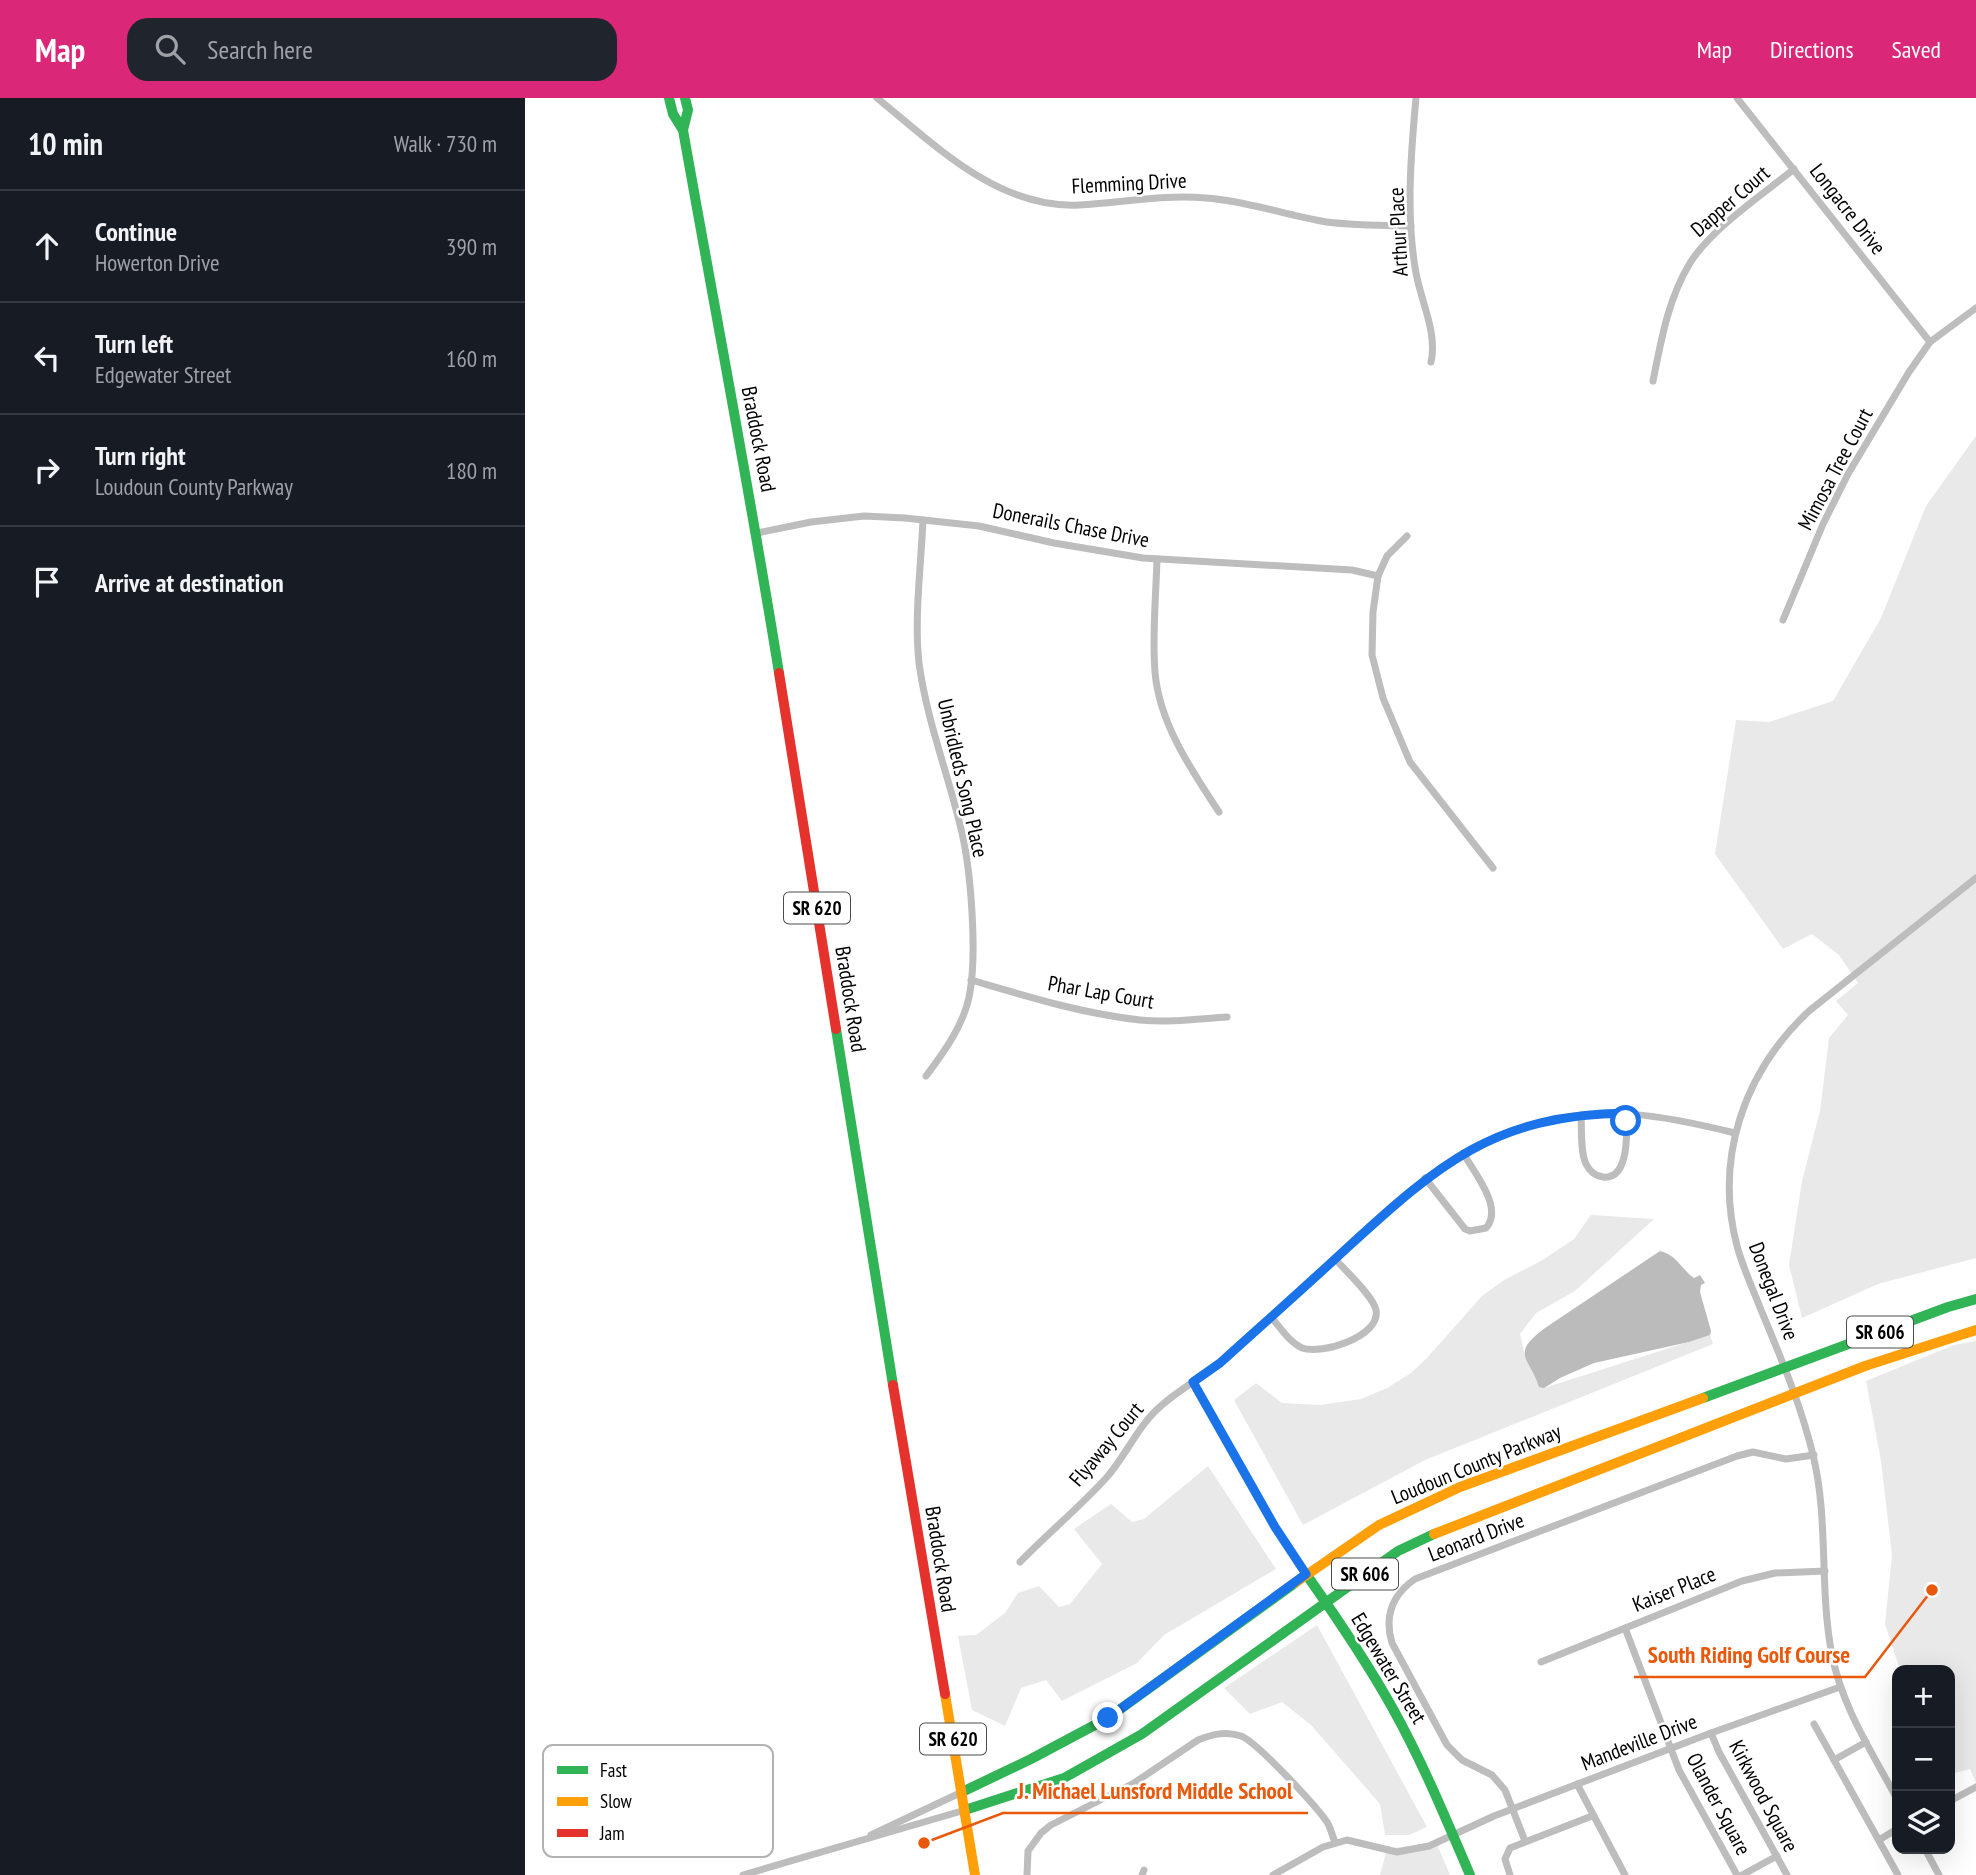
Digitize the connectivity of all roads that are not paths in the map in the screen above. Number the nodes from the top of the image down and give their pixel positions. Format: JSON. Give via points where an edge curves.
{"nodes":[{"id":1,"x":669,"y":98,"type":"edge"},
{"id":2,"x":685,"y":98,"type":"edge"},
{"id":3,"x":877,"y":98,"type":"edge"},
{"id":4,"x":1416,"y":98,"type":"edge"},
{"id":5,"x":1737,"y":98,"type":"edge"},
{"id":6,"x":684,"y":130,"type":"junction"},
{"id":7,"x":1794,"y":169,"type":"junction"},
{"id":8,"x":1412,"y":226,"type":"junction"},
{"id":9,"x":1976,"y":308,"type":"edge"},
{"id":10,"x":1930,"y":342,"type":"junction"},
{"id":11,"x":1431,"y":362,"type":"dead end"},
{"id":12,"x":1653,"y":381,"type":"dead end"},
{"id":13,"x":923,"y":520,"type":"junction"},
{"id":14,"x":757,"y":533,"type":"junction"},
{"id":15,"x":1407,"y":536,"type":"dead end"},
{"id":16,"x":1157,"y":559,"type":"junction"},
{"id":17,"x":1378,"y":576,"type":"junction"},
{"id":18,"x":1783,"y":620,"type":"dead end"},
{"id":19,"x":1219,"y":812,"type":"dead end"},
{"id":20,"x":1493,"y":868,"type":"dead end"},
{"id":21,"x":1976,"y":878,"type":"edge"},
{"id":22,"x":971,"y":980,"type":"junction"},
{"id":23,"x":1227,"y":1017,"type":"dead end"},
{"id":24,"x":926,"y":1076,"type":"dead end"},
{"id":25,"x":1626,"y":1113,"type":"junction"},
{"id":26,"x":1581,"y":1115,"type":"junction"},
{"id":27,"x":1735,"y":1133,"type":"junction"},
{"id":28,"x":1463,"y":1153,"type":"junction"},
{"id":29,"x":1425,"y":1178,"type":"junction"},
{"id":30,"x":1335,"y":1259,"type":"junction"},
{"id":31,"x":1976,"y":1299,"type":"edge"},
{"id":32,"x":1271,"y":1317,"type":"junction"},
{"id":33,"x":1976,"y":1330,"type":"edge"},
{"id":34,"x":1785,"y":1367,"type":"junction"},
{"id":35,"x":1193,"y":1382,"type":"junction"},
{"id":36,"x":1795,"y":1393,"type":"junction"},
{"id":37,"x":1814,"y":1455,"type":"junction"},
{"id":38,"x":1020,"y":1562,"type":"dead end"},
{"id":39,"x":1825,"y":1571,"type":"junction"},
{"id":40,"x":1306,"y":1574,"type":"junction"},
{"id":41,"x":1325,"y":1602,"type":"junction"},
{"id":42,"x":1625,"y":1628,"type":"junction"},
{"id":43,"x":1541,"y":1662,"type":"dead end"},
{"id":44,"x":1840,"y":1687,"type":"junction"},
{"id":45,"x":1814,"y":1724,"type":"dead end"},
{"id":46,"x":1711,"y":1733,"type":"junction"},
{"id":47,"x":1866,"y":1742,"type":"junction"},
{"id":48,"x":1670,"y":1748,"type":"junction"},
{"id":49,"x":1834,"y":1760,"type":"junction"},
{"id":50,"x":1577,"y":1784,"type":"junction"},
{"id":51,"x":1976,"y":1787,"type":"edge"},
{"id":52,"x":962,"y":1791,"type":"junction"},
{"id":53,"x":1893,"y":1791,"type":"edge"},
{"id":54,"x":1955,"y":1798,"type":"edge"},
{"id":55,"x":1513,"y":1809,"type":"junction"},
{"id":56,"x":965,"y":1810,"type":"junction"},
{"id":57,"x":1592,"y":1816,"type":"junction"},
{"id":58,"x":1892,"y":1832,"type":"edge"},
{"id":59,"x":1452,"y":1834,"type":"junction"},
{"id":60,"x":1879,"y":1840,"type":"junction"},
{"id":61,"x":1525,"y":1841,"type":"junction"},
{"id":62,"x":1335,"y":1843,"type":"junction"},
{"id":63,"x":850,"y":1845,"type":"junction"},
{"id":64,"x":1928,"y":1854,"type":"edge"},
{"id":65,"x":1777,"y":1856,"type":"junction"},
{"id":66,"x":743,"y":1875,"type":"edge"},
{"id":67,"x":975,"y":1875,"type":"edge"},
{"id":68,"x":1027,"y":1875,"type":"edge"},
{"id":69,"x":1273,"y":1875,"type":"edge"},
{"id":70,"x":1470,"y":1875,"type":"edge"},
{"id":71,"x":1510,"y":1875,"type":"edge"},
{"id":72,"x":1625,"y":1875,"type":"edge"},
{"id":73,"x":1739,"y":1875,"type":"edge"},
{"id":74,"x":1787,"y":1875,"type":"edge"},
{"id":75,"x":1898,"y":1875,"type":"edge"},
{"id":76,"x":1940,"y":1875,"type":"edge"}],
"edges":[{"from":1,"to":6,"type":"main road","name":"Braddock Road","number":"SR 620"},
{"from":2,"to":6,"type":"main road","name":"Braddock Road","number":"SR 620"},
{"from":3,"to":8,"type":"street","name":"Flemming Drive","via":[[960,166],[994,185],[1052,204],[1162,195],[1243,203],[1324,222]]},
{"from":4,"to":8,"type":"street","name":"Arthur Place"},
{"from":5,"to":7,"type":"street","name":"Longacre Drive"},
{"from":6,"to":14,"type":"main road","name":"Braddock Road","number":"SR 620"},
{"from":7,"to":10,"type":"street","name":"Longacre Drive"},
{"from":7,"to":12,"type":"street","name":"Dapper Court","via":[[1717,232],[1691,261],[1667,317]]},
{"from":8,"to":11,"type":"street","name":"Arthur Place","via":[[1418,284],[1433,339]]},
{"from":9,"to":10,"type":"street","name":"Mimosa Tree Court"},
{"from":10,"to":18,"type":"street","name":"Mimosa Tree Court","via":[[1848,474]]},
{"from":13,"to":14,"type":"street","name":"Donerails Chase Drive","via":[[865,516]]},
{"from":13,"to":16,"type":"street","name":"Donerails Chase Drive"},
{"from":13,"to":22,"type":"street","name":"Unbridleds Song Place","via":[[919,661],[928,714],[963,835],[972,934]]},
{"from":14,"to":52,"type":"main road","name":"Braddock Road","number":"SR 620"},
{"from":15,"to":17,"type":"street","via":[[1387,556]]},
{"from":16,"to":17,"type":"street","name":"Donerails Chase Drive","via":[[1362,571]]},
{"from":16,"to":19,"type":"street","via":[[1155,674],[1183,755]]},
{"from":17,"to":20,"type":"street","via":[[1372,655],[1383,698],[1410,762]]},
{"from":21,"to":27,"type":"street","name":"Donegal Drive","via":[[1790,1029],[1760,1070]]},
{"from":22,"to":23,"type":"street","name":"Phar Lap Court","via":[[1044,1001],[1140,1020]]},
{"from":22,"to":24,"type":"street","name":"Unbridleds Song Place","via":[[957,1027]]},
{"from":25,"to":26,"type":"street","name":"Flyaway Court"},
{"from":25,"to":26,"type":"street","via":[[1624,1160],[1615,1174],[1603,1177],[1585,1162]]},
{"from":25,"to":27,"type":"street","name":"Flyaway Court","via":[[1679,1119]]},
{"from":26,"to":28,"type":"street","name":"Flyaway Court","via":[[1530,1125]]},
{"from":27,"to":34,"type":"street","name":"Donegal Drive","via":[[1729,1178],[1732,1224],[1745,1271]]},
{"from":28,"to":29,"type":"street","name":"Flyaway Court"},
{"from":28,"to":29,"type":"street","via":[[1492,1204],[1493,1217],[1486,1228],[1465,1229]]},
{"from":29,"to":30,"type":"street","name":"Flyaway Court"},
{"from":30,"to":32,"type":"street","name":"Flyaway Court"},
{"from":30,"to":32,"type":"street","via":[[1373,1302],[1376,1316],[1369,1331],[1329,1347],[1306,1349],[1292,1341]]},
{"from":31,"to":34,"type":"main road","name":"Loudoun County Parkway","number":"SR 606"},
{"from":32,"to":35,"type":"street","name":"Flyaway Court"},
{"from":33,"to":36,"type":"main road","number":"SR 606"},
{"from":34,"to":36,"type":"street","name":"Donegal Drive"},
{"from":34,"to":40,"type":"main road","name":"Loudoun County Parkway","number":"SR 606","via":[[1460,1487],[1379,1525]]},
{"from":35,"to":38,"type":"street","name":"Flyaway Court","via":[[1161,1405],[1108,1476]]},
{"from":35,"to":40,"type":"street","name":"Edgewater Street"},
{"from":36,"to":37,"type":"street","name":"Donegal Drive"},
{"from":36,"to":41,"type":"main road","number":"SR 606","via":[[1418,1540]]},
{"from":37,"to":39,"type":"street","name":"Donegal Drive"},
{"from":37,"to":55,"type":"street","name":"Leonard Drive","via":[[1796,1459],[1753,1452],[1737,1456],[1415,1579],[1398,1593],[1389,1613],[1392,1643],[1447,1745],[1462,1760],[1499,1782]]},
{"from":39,"to":42,"type":"street","name":"Kaiser Place","via":[[1759,1576]]},
{"from":39,"to":44,"type":"street","name":"Donegal Drive","via":[[1829,1632]]},
{"from":40,"to":41,"type":"main road","name":"Edgewater Street"},
{"from":40,"to":52,"type":"main road","name":"Loudoun County Parkway","number":"SR 606","via":[[1108,1718]]},
{"from":41,"to":56,"type":"main road","number":"SR 606","via":[[1104,1758],[1051,1782]]},
{"from":41,"to":59,"type":"main road","name":"Edgewater Street","via":[[1382,1688]]},
{"from":42,"to":43,"type":"street","name":"Kaiser Place"},
{"from":42,"to":48,"type":"street","name":"Olander Square"},
{"from":44,"to":46,"type":"street","name":"Mandeville Drive"},
{"from":44,"to":47,"type":"street","name":"Donegal Drive"},
{"from":45,"to":49,"type":"street"},
{"from":46,"to":48,"type":"street","name":"Mandeville Drive"},
{"from":46,"to":65,"type":"street","name":"Kirkwood Square"},
{"from":47,"to":49,"type":"street"},
{"from":47,"to":53,"type":"street","name":"Donegal Drive"},
{"from":48,"to":50,"type":"street","name":"Mandeville Drive"},
{"from":48,"to":73,"type":"street","name":"Olander Square"},
{"from":49,"to":60,"type":"street"},
{"from":50,"to":55,"type":"street","name":"Mandeville Drive"},
{"from":50,"to":57,"type":"street"},
{"from":51,"to":54,"type":"street"},
{"from":52,"to":56,"type":"main road","name":"Braddock Road","number":"SR 620"},
{"from":52,"to":63,"type":"street"},
{"from":55,"to":59,"type":"street","name":"Mandeville Drive"},
{"from":55,"to":61,"type":"street","name":"Leonard Drive"},
{"from":56,"to":63,"type":"street"},
{"from":56,"to":67,"type":"main road","name":"Braddock Road","number":"SR 620"},
{"from":57,"to":61,"type":"street"},
{"from":57,"to":72,"type":"street"},
{"from":58,"to":60,"type":"street"},
{"from":59,"to":62,"type":"street","name":"Mandeville Drive","via":[[1408,1852],[1347,1840]]},
{"from":59,"to":70,"type":"main road","name":"Edgewater Street"},
{"from":60,"to":75,"type":"street"},
{"from":61,"to":71,"type":"street","via":[[1506,1853]]},
{"from":62,"to":68,"type":"street","via":[[1328,1823],[1262,1750],[1245,1737],[1212,1734],[1123,1790],[1051,1825],[1028,1852]]},
{"from":62,"to":69,"type":"street"},
{"from":63,"to":66,"type":"street"},
{"from":64,"to":76,"type":"street"},
{"from":65,"to":73,"type":"street"},
{"from":65,"to":74,"type":"street","name":"Kirkwood Square"}]}
